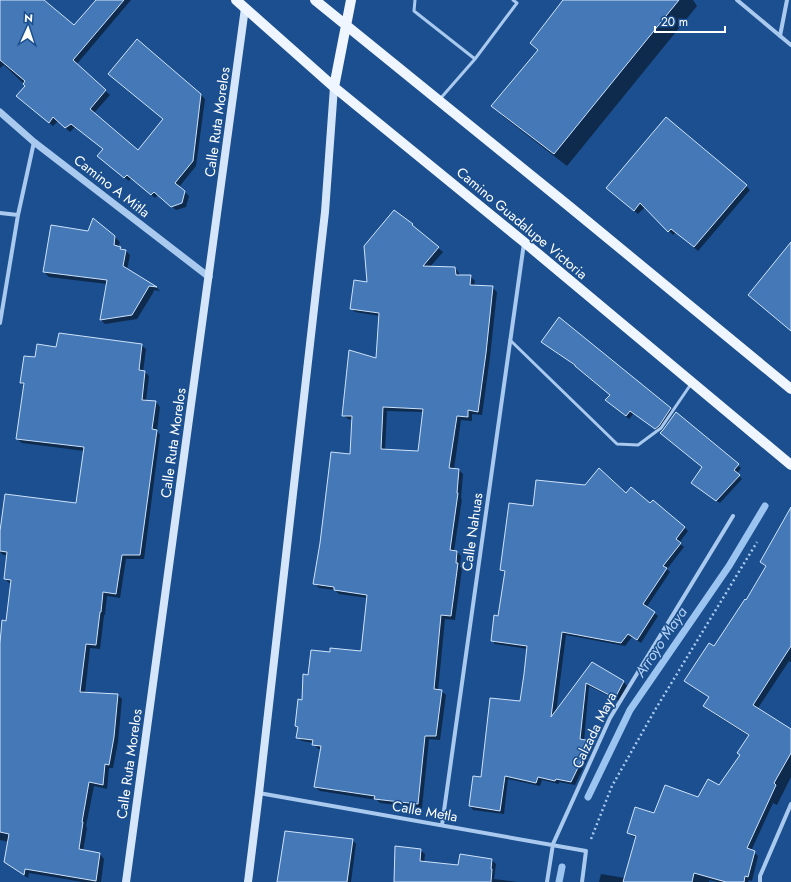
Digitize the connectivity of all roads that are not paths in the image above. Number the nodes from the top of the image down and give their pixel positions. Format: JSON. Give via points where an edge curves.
{"nodes":[{"id":1,"x":236,"y":0,"type":"edge"},
{"id":2,"x":314,"y":0,"type":"edge"},
{"id":3,"x":351,"y":0,"type":"edge"},
{"id":4,"x":415,"y":0,"type":"edge"},
{"id":5,"x":513,"y":0,"type":"edge"},
{"id":6,"x":737,"y":0,"type":"edge"},
{"id":7,"x":787,"y":0,"type":"edge"},
{"id":8,"x":246,"y":4,"type":"edge"},
{"id":9,"x":347,"y":25,"type":"junction"},
{"id":10,"x":780,"y":36,"type":"junction"},
{"id":11,"x":791,"y":45,"type":"edge"},
{"id":12,"x":475,"y":59,"type":"junction"},
{"id":13,"x":334,"y":87,"type":"junction"},
{"id":14,"x":439,"y":100,"type":"junction"},
{"id":15,"x":0,"y":112,"type":"edge"},
{"id":16,"x":34,"y":142,"type":"junction"},
{"id":17,"x":0,"y":213,"type":"edge"},
{"id":18,"x":18,"y":215,"type":"junction"},
{"id":19,"x":524,"y":242,"type":"junction"},
{"id":20,"x":209,"y":277,"type":"junction"},
{"id":21,"x":0,"y":323,"type":"edge"},
{"id":22,"x":510,"y":340,"type":"junction"},
{"id":23,"x":692,"y":383,"type":"junction"},
{"id":24,"x":791,"y":389,"type":"edge"},
{"id":25,"x":791,"y":465,"type":"edge"},
{"id":26,"x":733,"y":516,"type":"dead end"},
{"id":27,"x":259,"y":793,"type":"junction"},
{"id":28,"x":791,"y":804,"type":"edge"},
{"id":29,"x":442,"y":825,"type":"junction"},
{"id":30,"x":554,"y":844,"type":"junction"},
{"id":31,"x":126,"y":882,"type":"edge"},
{"id":32,"x":248,"y":882,"type":"edge"},
{"id":33,"x":547,"y":882,"type":"edge"},
{"id":34,"x":582,"y":882,"type":"edge"},
{"id":35,"x":760,"y":882,"type":"edge"}],
"edges":[{"from":1,"to":8,"type":"main road","name":"Camino Guadalupe Victoria"},
{"from":2,"to":9,"type":"main road"},
{"from":3,"to":9,"type":"main road"},
{"from":4,"to":12,"type":"lane","via":[[414,10]]},
{"from":5,"to":12,"type":"lane","via":[[517,3]]},
{"from":6,"to":10,"type":"street"},
{"from":7,"to":10,"type":"street"},
{"from":8,"to":13,"type":"main road","name":"Camino Guadalupe Victoria"},
{"from":8,"to":20,"type":"main road","name":"Calle Ruta Morelos"},
{"from":9,"to":13,"type":"main road"},
{"from":9,"to":14,"type":"main road"},
{"from":10,"to":11,"type":"street"},
{"from":12,"to":14,"type":"lane"},
{"from":13,"to":19,"type":"main road","name":"Camino Guadalupe Victoria"},
{"from":13,"to":27,"type":"main road","via":[[325,212]]},
{"from":14,"to":24,"type":"main road"},
{"from":15,"to":16,"type":"street","name":"Camino A Mitla"},
{"from":16,"to":18,"type":"street"},
{"from":16,"to":20,"type":"street","name":"Camino A Mitla"},
{"from":17,"to":18,"type":"street"},
{"from":18,"to":21,"type":"street"},
{"from":19,"to":22,"type":"street","name":"Calle Nahuas"},
{"from":19,"to":23,"type":"main road","name":"Camino Guadalupe Victoria"},
{"from":20,"to":31,"type":"main road","name":"Calle Ruta Morelos"},
{"from":22,"to":23,"type":"lane","via":[[617,444],[638,445],[661,428]]},
{"from":22,"to":29,"type":"street","name":"Calle Nahuas"},
{"from":23,"to":25,"type":"main road","name":"Camino Guadalupe Victoria"},
{"from":26,"to":30,"type":"street","name":"Calzada Maya","via":[[610,718]]},
{"from":27,"to":29,"type":"street","name":"Calle Metla"},
{"from":27,"to":32,"type":"main road"},
{"from":28,"to":35,"type":"street","via":[[760,876]]},
{"from":29,"to":30,"type":"street","name":"Calle Metla"},
{"from":30,"to":33,"type":"street","name":"Calzada Maya"},
{"from":30,"to":34,"type":"street","name":"Calle Metla","via":[[586,851]]}]}
